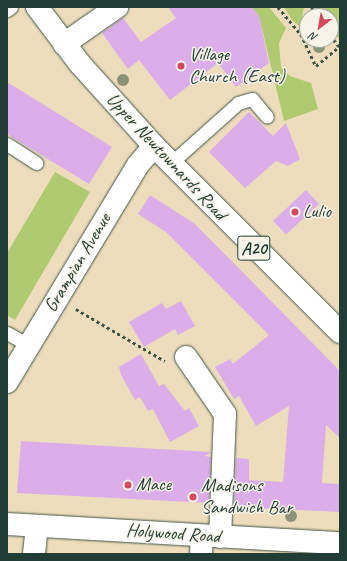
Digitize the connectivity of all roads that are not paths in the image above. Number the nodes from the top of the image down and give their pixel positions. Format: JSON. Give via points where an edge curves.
{"nodes":[{"id":1,"x":11,"y":7,"type":"edge"},
{"id":2,"x":37,"y":7,"type":"edge"},
{"id":3,"x":117,"y":7,"type":"edge"},
{"id":4,"x":7,"y":10,"type":"edge"},
{"id":5,"x":64,"y":44,"type":"junction"},
{"id":6,"x":267,"y":117,"type":"dead end"},
{"id":7,"x":7,"y":144,"type":"edge"},
{"id":8,"x":154,"y":146,"type":"junction"},
{"id":9,"x":36,"y":163,"type":"dead end"},
{"id":10,"x":171,"y":163,"type":"junction"},
{"id":11,"x":340,"y":332,"type":"edge"},
{"id":12,"x":7,"y":333,"type":"edge"},
{"id":13,"x":28,"y":345,"type":"junction"},
{"id":14,"x":186,"y":357,"type":"road end"},
{"id":15,"x":7,"y":382,"type":"edge"},
{"id":16,"x":7,"y":524,"type":"edge"},
{"id":17,"x":36,"y":526,"type":"junction"},
{"id":18,"x":208,"y":542,"type":"edge"},
{"id":19,"x":340,"y":543,"type":"edge"},
{"id":20,"x":34,"y":554,"type":"edge"}],
"edges":[{"from":1,"to":4,"type":"lane"},
{"from":2,"to":5,"type":"main road","name":"Upper Newtownards Road","number":"A20"},
{"from":3,"to":5,"type":"main road"},
{"from":5,"to":8,"type":"main road","name":"Upper Newtownards Road","number":"A20"},
{"from":6,"to":10,"type":"lane","via":[[252,99],[238,103]]},
{"from":7,"to":9,"type":"lane"},
{"from":8,"to":10,"type":"main road","name":"Upper Newtownards Road","number":"A20"},
{"from":8,"to":13,"type":"main road","name":"Grampian Avenue","via":[[138,165]]},
{"from":10,"to":11,"type":"main road","name":"Upper Newtownards Road","number":"A20"},
{"from":12,"to":13,"type":"lane"},
{"from":13,"to":15,"type":"main road","name":"Grampian Avenue"},
{"from":14,"to":18,"type":"main road","via":[[225,414]]},
{"from":16,"to":17,"type":"main road","name":"Holywood Road"},
{"from":17,"to":18,"type":"main road","name":"Holywood Road"},
{"from":17,"to":20,"type":"main road"},
{"from":18,"to":19,"type":"main road","name":"Holywood Road"}]}
